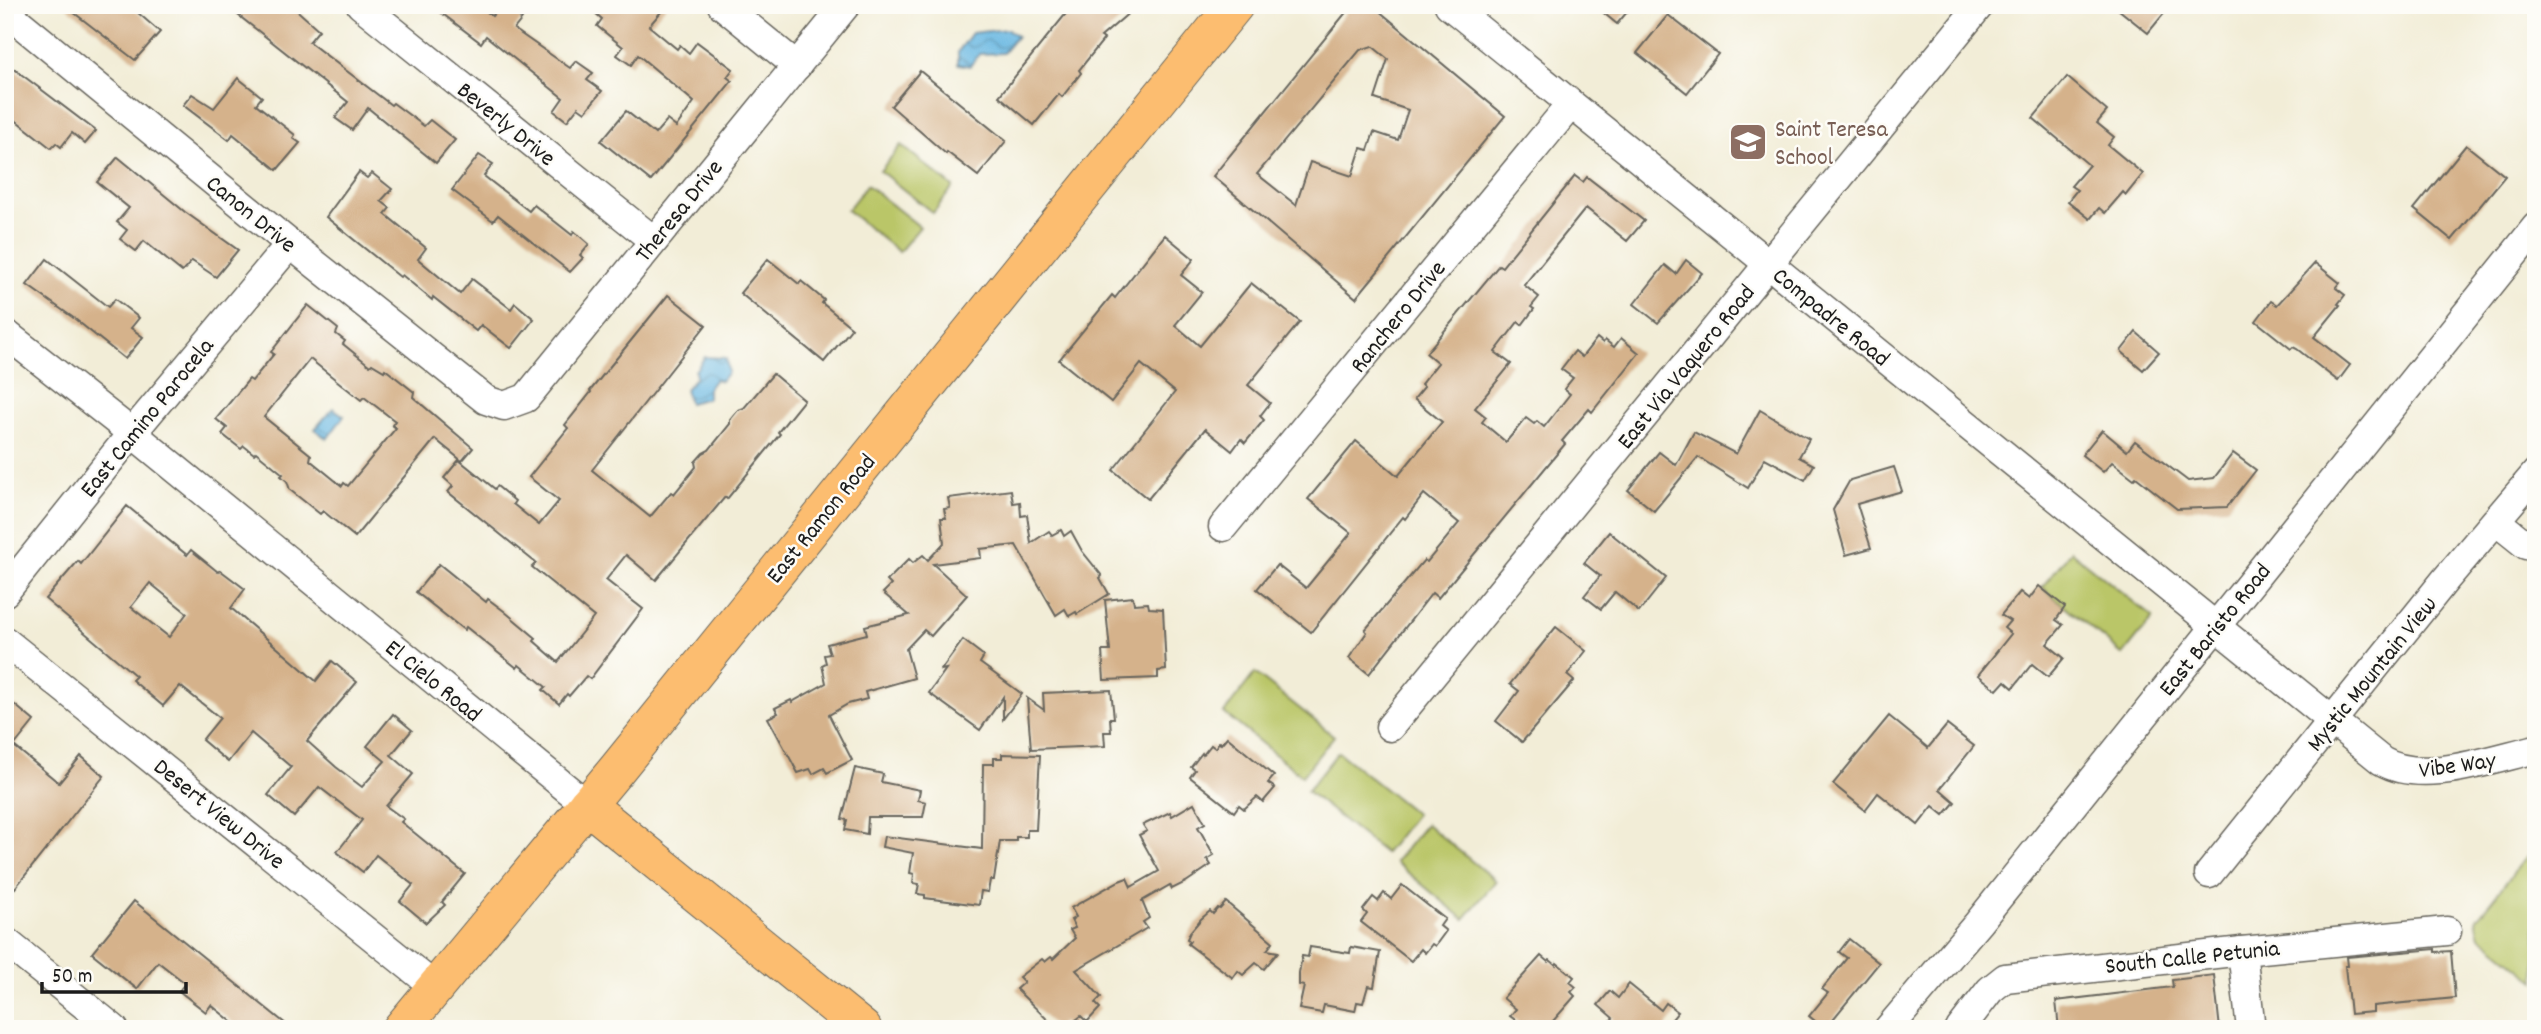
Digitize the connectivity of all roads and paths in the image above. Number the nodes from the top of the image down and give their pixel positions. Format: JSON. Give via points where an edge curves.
{"nodes":[{"id":1,"x":361,"y":5,"type":"edge"},
{"id":2,"x":722,"y":5,"type":"edge"},
{"id":3,"x":846,"y":5,"type":"edge"},
{"id":4,"x":1235,"y":5,"type":"edge"},
{"id":5,"x":1449,"y":5,"type":"edge"},
{"id":6,"x":1980,"y":5,"type":"edge"},
{"id":7,"x":5,"y":12,"type":"edge"},
{"id":8,"x":797,"y":66,"type":"junction"},
{"id":9,"x":1572,"y":104,"type":"junction"},
{"id":10,"x":2536,"y":227,"type":"edge"},
{"id":11,"x":653,"y":240,"type":"junction"},
{"id":12,"x":290,"y":244,"type":"junction"},
{"id":13,"x":1768,"y":265,"type":"junction"},
{"id":14,"x":5,"y":333,"type":"edge"},
{"id":15,"x":504,"y":406,"type":"joint"},
{"id":16,"x":132,"y":433,"type":"junction"},
{"id":17,"x":2536,"y":473,"type":"edge"},
{"id":18,"x":2496,"y":521,"type":"junction"},
{"id":19,"x":1223,"y":527,"type":"dead end"},
{"id":20,"x":2536,"y":547,"type":"edge"},
{"id":21,"x":5,"y":592,"type":"edge"},
{"id":22,"x":2217,"y":626,"type":"junction"},
{"id":23,"x":5,"y":640,"type":"edge"},
{"id":24,"x":2333,"y":722,"type":"junction"},
{"id":25,"x":1390,"y":727,"type":"dead end"},
{"id":26,"x":2536,"y":749,"type":"edge"},
{"id":27,"x":587,"y":805,"type":"junction"},
{"id":28,"x":2209,"y":874,"type":"dead end"},
{"id":29,"x":2447,"y":931,"type":"dead end"},
{"id":30,"x":5,"y":941,"type":"edge"},
{"id":31,"x":2242,"y":951,"type":"junction"},
{"id":32,"x":435,"y":987,"type":"junction"},
{"id":33,"x":410,"y":1025,"type":"edge"},
{"id":34,"x":114,"y":1029,"type":"edge"},
{"id":35,"x":863,"y":1029,"type":"edge"},
{"id":36,"x":1888,"y":1029,"type":"edge"},
{"id":37,"x":1960,"y":1029,"type":"edge"},
{"id":38,"x":2251,"y":1029,"type":"edge"}],
"edges":[{"from":1,"to":11,"type":"street","name":"Beverly Drive"},
{"from":2,"to":8,"type":"street"},
{"from":3,"to":8,"type":"street","name":"Theresa Drive"},
{"from":4,"to":27,"type":"main road","name":"East Ramon Road"},
{"from":5,"to":9,"type":"street","name":"Compadre Road"},
{"from":6,"to":13,"type":"street","name":"East Via Vaquero Road"},
{"from":7,"to":12,"type":"street","name":"Canon Drive"},
{"from":8,"to":11,"type":"street","name":"Theresa Drive"},
{"from":9,"to":13,"type":"street","name":"Compadre Road"},
{"from":9,"to":19,"type":"street","name":"Ranchero Drive"},
{"from":10,"to":22,"type":"street","name":"East Baristo Road"},
{"from":11,"to":15,"type":"street","name":"Theresa Drive","via":[[526,398]]},
{"from":12,"to":15,"type":"street","name":"Canon Drive","via":[[486,400]]},
{"from":12,"to":16,"type":"street","name":"East Camino Parocela"},
{"from":13,"to":22,"type":"street","name":"Compadre Road"},
{"from":13,"to":25,"type":"street","name":"East Via Vaquero Road"},
{"from":14,"to":16,"type":"street","name":"El Cielo Road"},
{"from":16,"to":21,"type":"street","name":"East Camino Parocela"},
{"from":16,"to":27,"type":"street","name":"El Cielo Road"},
{"from":17,"to":18,"type":"street","name":"Mystic Mountain View"},
{"from":18,"to":20,"type":"street","via":[[2526,545]]},
{"from":18,"to":24,"type":"street","name":"Mystic Mountain View"},
{"from":22,"to":24,"type":"street","name":"Vibe Way"},
{"from":22,"to":36,"type":"street","name":"East Baristo Road"},
{"from":23,"to":32,"type":"street","name":"Desert View Drive"},
{"from":24,"to":26,"type":"street","name":"Vibe Way","via":[[2382,761],[2408,771],[2444,769]]},
{"from":24,"to":28,"type":"street","name":"Mystic Mountain View"},
{"from":27,"to":32,"type":"main road","name":"East Ramon Road"},
{"from":27,"to":35,"type":"main road","name":"El Cielo Road"},
{"from":29,"to":31,"type":"street","name":"South Calle Petunia"},
{"from":30,"to":34,"type":"street"},
{"from":31,"to":37,"type":"street","name":"South Calle Petunia","via":[[2005,978],[1990,989]]},
{"from":31,"to":38,"type":"street"},
{"from":32,"to":33,"type":"main road","name":"East Ramon Road"}]}
